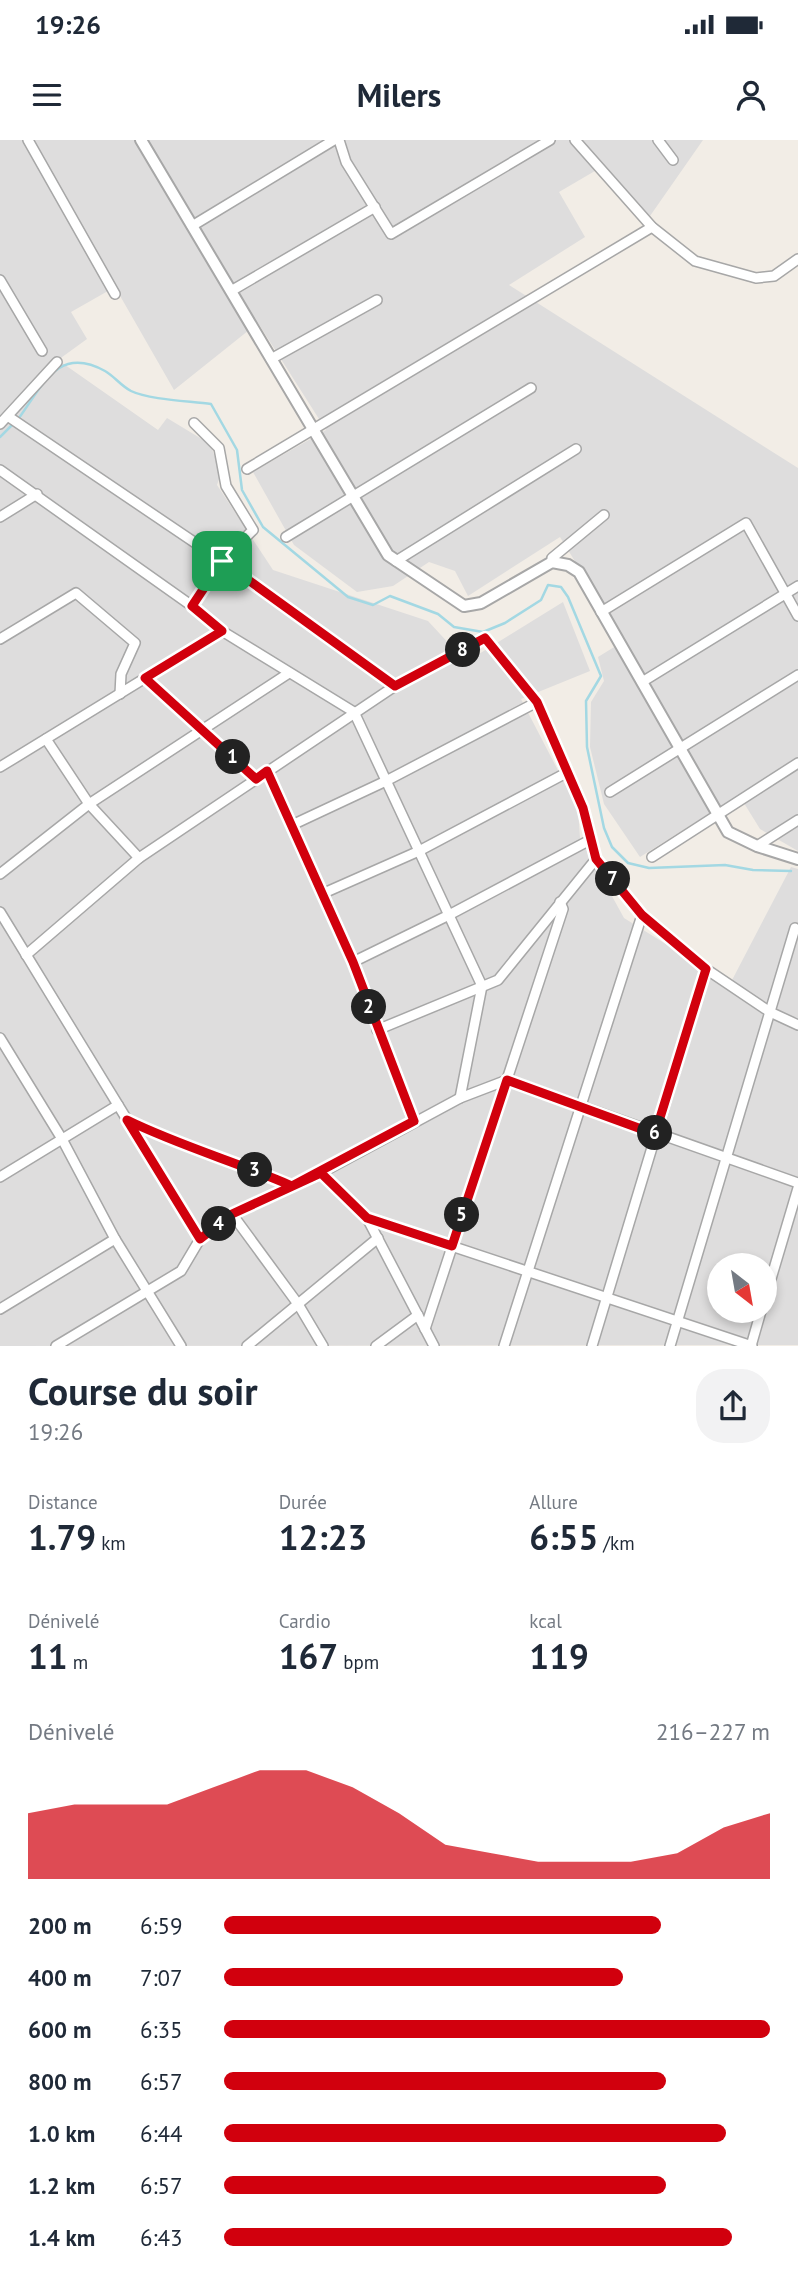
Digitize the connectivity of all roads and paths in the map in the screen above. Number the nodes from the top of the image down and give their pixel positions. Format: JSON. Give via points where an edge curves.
{"nodes":[{"id":1,"x":28,"y":140,"type":"edge"},
{"id":2,"x":141,"y":140,"type":"edge"},
{"id":3,"x":337,"y":140,"type":"edge"},
{"id":4,"x":550,"y":140,"type":"edge"},
{"id":5,"x":575,"y":140,"type":"edge"},
{"id":6,"x":658,"y":140,"type":"edge"},
{"id":7,"x":673,"y":160,"type":"dead end"},
{"id":8,"x":375,"y":207,"type":"junction"},
{"id":9,"x":192,"y":226,"type":"junction"},
{"id":10,"x":652,"y":228,"type":"junction"},
{"id":11,"x":798,"y":259,"type":"edge"},
{"id":12,"x":0,"y":281,"type":"edge"},
{"id":13,"x":231,"y":291,"type":"junction"},
{"id":14,"x":115,"y":294,"type":"dead end"},
{"id":15,"x":377,"y":300,"type":"dead end"},
{"id":16,"x":41,"y":351,"type":"dead end"},
{"id":17,"x":271,"y":359,"type":"junction"},
{"id":18,"x":57,"y":362,"type":"dead end"},
{"id":19,"x":531,"y":388,"type":"dead end"},
{"id":20,"x":9,"y":417,"type":"junction"},
{"id":21,"x":194,"y":423,"type":"dead end"},
{"id":22,"x":0,"y":424,"type":"edge"},
{"id":23,"x":313,"y":430,"type":"junction"},
{"id":24,"x":576,"y":449,"type":"dead end"},
{"id":25,"x":247,"y":469,"type":"dead end"},
{"id":26,"x":0,"y":470,"type":"edge"},
{"id":27,"x":37,"y":494,"type":"junction"},
{"id":28,"x":353,"y":497,"type":"junction"},
{"id":29,"x":604,"y":515,"type":"dead end"},
{"id":30,"x":0,"y":517,"type":"edge"},
{"id":31,"x":286,"y":537,"type":"dead end"},
{"id":32,"x":222,"y":561,"type":"junction"},
{"id":33,"x":396,"y":561,"type":"junction"},
{"id":34,"x":552,"y":562,"type":"junction"},
{"id":35,"x":798,"y":586,"type":"edge"},
{"id":36,"x":786,"y":594,"type":"junction"},
{"id":37,"x":192,"y":606,"type":"junction"},
{"id":38,"x":601,"y":612,"type":"junction"},
{"id":39,"x":798,"y":616,"type":"edge"},
{"id":40,"x":222,"y":631,"type":"junction"},
{"id":41,"x":0,"y":639,"type":"edge"},
{"id":42,"x":289,"y":673,"type":"junction"},
{"id":43,"x":798,"y":675,"type":"edge"},
{"id":44,"x":145,"y":678,"type":"junction"},
{"id":45,"x":642,"y":682,"type":"junction"},
{"id":46,"x":395,"y":686,"type":"junction"},
{"id":47,"x":120,"y":694,"type":"junction"},
{"id":48,"x":537,"y":702,"type":"junction"},
{"id":49,"x":354,"y":712,"type":"junction"},
{"id":50,"x":202,"y":730,"type":"junction"},
{"id":51,"x":46,"y":739,"type":"junction"},
{"id":52,"x":680,"y":749,"type":"junction"},
{"id":53,"x":798,"y":763,"type":"edge"},
{"id":54,"x":0,"y":767,"type":"edge"},
{"id":55,"x":267,"y":771,"type":"junction"},
{"id":56,"x":568,"y":772,"type":"junction"},
{"id":57,"x":256,"y":779,"type":"junction"},
{"id":58,"x":386,"y":781,"type":"junction"},
{"id":59,"x":610,"y":792,"type":"dead end"},
{"id":60,"x":89,"y":804,"type":"junction"},
{"id":61,"x":718,"y":815,"type":"junction"},
{"id":62,"x":798,"y":820,"type":"edge"},
{"id":63,"x":292,"y":825,"type":"junction"},
{"id":64,"x":590,"y":840,"type":"junction"},
{"id":65,"x":757,"y":846,"type":"junction"},
{"id":66,"x":418,"y":851,"type":"junction"},
{"id":67,"x":652,"y":857,"type":"dead end"},
{"id":68,"x":139,"y":858,"type":"junction"},
{"id":69,"x":596,"y":859,"type":"junction"},
{"id":70,"x":798,"y":859,"type":"edge"},
{"id":71,"x":0,"y":874,"type":"edge"},
{"id":72,"x":324,"y":893,"type":"junction"},
{"id":73,"x":560,"y":902,"type":"junction"},
{"id":74,"x":0,"y":912,"type":"edge"},
{"id":75,"x":449,"y":915,"type":"junction"},
{"id":76,"x":642,"y":915,"type":"junction"},
{"id":77,"x":795,"y":928,"type":"dead end"},
{"id":78,"x":26,"y":955,"type":"junction"},
{"id":79,"x":353,"y":962,"type":"junction"},
{"id":80,"x":706,"y":969,"type":"junction"},
{"id":81,"x":482,"y":986,"type":"junction"},
{"id":82,"x":770,"y":1012,"type":"junction"},
{"id":83,"x":798,"y":1025,"type":"edge"},
{"id":84,"x":377,"y":1030,"type":"junction"},
{"id":85,"x":0,"y":1038,"type":"edge"},
{"id":86,"x":4,"y":1054,"type":"edge"},
{"id":87,"x":507,"y":1080,"type":"junction"},
{"id":88,"x":460,"y":1098,"type":"junction"},
{"id":89,"x":118,"y":1105,"type":"junction"},
{"id":90,"x":580,"y":1107,"type":"junction"},
{"id":91,"x":127,"y":1120,"type":"junction"},
{"id":92,"x":414,"y":1121,"type":"junction"},
{"id":93,"x":655,"y":1134,"type":"junction"},
{"id":94,"x":62,"y":1139,"type":"junction"},
{"id":95,"x":726,"y":1160,"type":"junction"},
{"id":96,"x":321,"y":1173,"type":"junction"},
{"id":97,"x":0,"y":1177,"type":"edge"},
{"id":98,"x":292,"y":1186,"type":"junction"},
{"id":99,"x":798,"y":1186,"type":"edge"},
{"id":100,"x":232,"y":1214,"type":"junction"},
{"id":101,"x":367,"y":1218,"type":"junction"},
{"id":102,"x":378,"y":1238,"type":"junction"},
{"id":103,"x":116,"y":1239,"type":"junction"},
{"id":104,"x":200,"y":1239,"type":"junction"},
{"id":105,"x":452,"y":1246,"type":"junction"},
{"id":106,"x":777,"y":1258,"type":"edge"},
{"id":107,"x":528,"y":1271,"type":"junction"},
{"id":108,"x":149,"y":1290,"type":"junction"},
{"id":109,"x":607,"y":1297,"type":"junction"},
{"id":110,"x":298,"y":1304,"type":"junction"},
{"id":111,"x":0,"y":1309,"type":"edge"},
{"id":112,"x":418,"y":1315,"type":"junction"},
{"id":113,"x":678,"y":1321,"type":"junction"},
{"id":114,"x":757,"y":1323,"type":"edge"},
{"id":115,"x":425,"y":1329,"type":"junction"},
{"id":116,"x":751,"y":1345,"type":"edge"},
{"id":117,"x":55,"y":1346,"type":"edge"},
{"id":118,"x":181,"y":1346,"type":"edge"},
{"id":119,"x":247,"y":1346,"type":"edge"},
{"id":120,"x":323,"y":1346,"type":"edge"},
{"id":121,"x":376,"y":1346,"type":"edge"},
{"id":122,"x":434,"y":1346,"type":"edge"},
{"id":123,"x":504,"y":1346,"type":"edge"},
{"id":124,"x":593,"y":1346,"type":"edge"},
{"id":125,"x":670,"y":1346,"type":"edge"}],
"edges":[{"from":1,"to":14,"type":"street"},
{"from":2,"to":9,"type":"street"},
{"from":3,"to":8,"type":"street"},
{"from":3,"to":9,"type":"street"},
{"from":4,"to":8,"type":"street","via":[[391,234]]},
{"from":5,"to":10,"type":"street"},
{"from":6,"to":7,"type":"street"},
{"from":8,"to":13,"type":"street"},
{"from":9,"to":13,"type":"street"},
{"from":10,"to":11,"type":"street","via":[[695,261],[736,275],[774,275]]},
{"from":10,"to":23,"type":"street"},
{"from":12,"to":16,"type":"street"},
{"from":13,"to":17,"type":"street"},
{"from":15,"to":17,"type":"street"},
{"from":17,"to":23,"type":"street"},
{"from":18,"to":20,"type":"street"},
{"from":19,"to":28,"type":"street"},
{"from":20,"to":22,"type":"street"},
{"from":20,"to":32,"type":"street"},
{"from":21,"to":32,"type":"street","via":[[219,448],[226,486],[253,530]]},
{"from":23,"to":25,"type":"street"},
{"from":23,"to":28,"type":"street"},
{"from":24,"to":33,"type":"street"},
{"from":26,"to":27,"type":"street"},
{"from":27,"to":30,"type":"street"},
{"from":27,"to":37,"type":"street"},
{"from":28,"to":31,"type":"street"},
{"from":28,"to":33,"type":"street","via":[[387,555]]},
{"from":29,"to":34,"type":"street"},
{"from":32,"to":37,"type":"street"},
{"from":32,"to":46,"type":"street"},
{"from":33,"to":34,"type":"street","via":[[464,606],[481,603]]},
{"from":34,"to":38,"type":"street","via":[[579,572]]},
{"from":35,"to":36,"type":"street"},
{"from":36,"to":38,"type":"street","via":[[746,523]]},
{"from":36,"to":39,"type":"street"},
{"from":36,"to":45,"type":"street"},
{"from":37,"to":40,"type":"street"},
{"from":38,"to":45,"type":"street"},
{"from":40,"to":42,"type":"street"},
{"from":40,"to":44,"type":"street"},
{"from":41,"to":47,"type":"street","via":[[76,593],[135,643],[121,674]]},
{"from":42,"to":49,"type":"street"},
{"from":42,"to":50,"type":"street"},
{"from":43,"to":52,"type":"street"},
{"from":44,"to":47,"type":"street"},
{"from":44,"to":50,"type":"street"},
{"from":45,"to":52,"type":"street"},
{"from":46,"to":48,"type":"street","via":[[485,638]]},
{"from":46,"to":49,"type":"street"},
{"from":47,"to":51,"type":"street"},
{"from":48,"to":56,"type":"street"},
{"from":48,"to":58,"type":"street"},
{"from":49,"to":55,"type":"street"},
{"from":49,"to":58,"type":"street"},
{"from":50,"to":57,"type":"street"},
{"from":50,"to":60,"type":"street"},
{"from":51,"to":54,"type":"street"},
{"from":51,"to":60,"type":"street"},
{"from":52,"to":59,"type":"street"},
{"from":52,"to":61,"type":"street"},
{"from":53,"to":61,"type":"street"},
{"from":55,"to":57,"type":"street"},
{"from":55,"to":63,"type":"street"},
{"from":56,"to":64,"type":"street"},
{"from":56,"to":66,"type":"street"},
{"from":57,"to":68,"type":"street"},
{"from":58,"to":63,"type":"street"},
{"from":58,"to":66,"type":"street"},
{"from":60,"to":68,"type":"street"},
{"from":60,"to":71,"type":"street"},
{"from":61,"to":65,"type":"street","via":[[728,832]]},
{"from":61,"to":67,"type":"street"},
{"from":62,"to":65,"type":"street"},
{"from":63,"to":72,"type":"street"},
{"from":64,"to":69,"type":"street"},
{"from":64,"to":75,"type":"street"},
{"from":65,"to":70,"type":"street"},
{"from":66,"to":72,"type":"street"},
{"from":66,"to":75,"type":"street"},
{"from":68,"to":78,"type":"street"},
{"from":69,"to":73,"type":"street"},
{"from":69,"to":76,"type":"street"},
{"from":72,"to":79,"type":"street"},
{"from":73,"to":81,"type":"street","via":[[498,980]]},
{"from":73,"to":87,"type":"street","via":[[563,909]]},
{"from":74,"to":78,"type":"street"},
{"from":75,"to":79,"type":"street"},
{"from":75,"to":81,"type":"street"},
{"from":76,"to":80,"type":"street"},
{"from":76,"to":90,"type":"street"},
{"from":77,"to":82,"type":"street"},
{"from":78,"to":89,"type":"street"},
{"from":79,"to":84,"type":"street"},
{"from":80,"to":82,"type":"street"},
{"from":80,"to":93,"type":"street"},
{"from":81,"to":84,"type":"street"},
{"from":81,"to":88,"type":"street"},
{"from":82,"to":83,"type":"street"},
{"from":82,"to":95,"type":"street"},
{"from":84,"to":92,"type":"street"},
{"from":85,"to":86,"type":"street"},
{"from":86,"to":94,"type":"street"},
{"from":87,"to":88,"type":"street"},
{"from":87,"to":90,"type":"street"},
{"from":87,"to":105,"type":"street"},
{"from":88,"to":92,"type":"street"},
{"from":89,"to":91,"type":"street"},
{"from":89,"to":94,"type":"street"},
{"from":90,"to":93,"type":"street"},
{"from":90,"to":107,"type":"street"},
{"from":91,"to":98,"type":"street"},
{"from":91,"to":104,"type":"street"},
{"from":92,"to":96,"type":"street"},
{"from":93,"to":95,"type":"street"},
{"from":93,"to":109,"type":"street"},
{"from":94,"to":97,"type":"street"},
{"from":94,"to":103,"type":"street"},
{"from":95,"to":99,"type":"street"},
{"from":95,"to":113,"type":"street"},
{"from":96,"to":98,"type":"street"},
{"from":96,"to":101,"type":"street"},
{"from":98,"to":100,"type":"street"},
{"from":99,"to":106,"type":"street"},
{"from":100,"to":104,"type":"street"},
{"from":100,"to":110,"type":"street"},
{"from":101,"to":102,"type":"street"},
{"from":101,"to":105,"type":"street"},
{"from":102,"to":110,"type":"street"},
{"from":102,"to":112,"type":"street"},
{"from":103,"to":108,"type":"street"},
{"from":103,"to":111,"type":"street"},
{"from":104,"to":108,"type":"street","via":[[181,1271]]},
{"from":105,"to":107,"type":"street"},
{"from":105,"to":115,"type":"street"},
{"from":107,"to":109,"type":"street"},
{"from":107,"to":123,"type":"street"},
{"from":108,"to":117,"type":"street"},
{"from":108,"to":118,"type":"street"},
{"from":109,"to":113,"type":"street"},
{"from":109,"to":124,"type":"street"},
{"from":110,"to":119,"type":"street"},
{"from":110,"to":120,"type":"street"},
{"from":112,"to":115,"type":"street"},
{"from":112,"to":121,"type":"street"},
{"from":113,"to":116,"type":"street"},
{"from":113,"to":125,"type":"street"},
{"from":114,"to":116,"type":"street"},
{"from":115,"to":122,"type":"street"}]}
